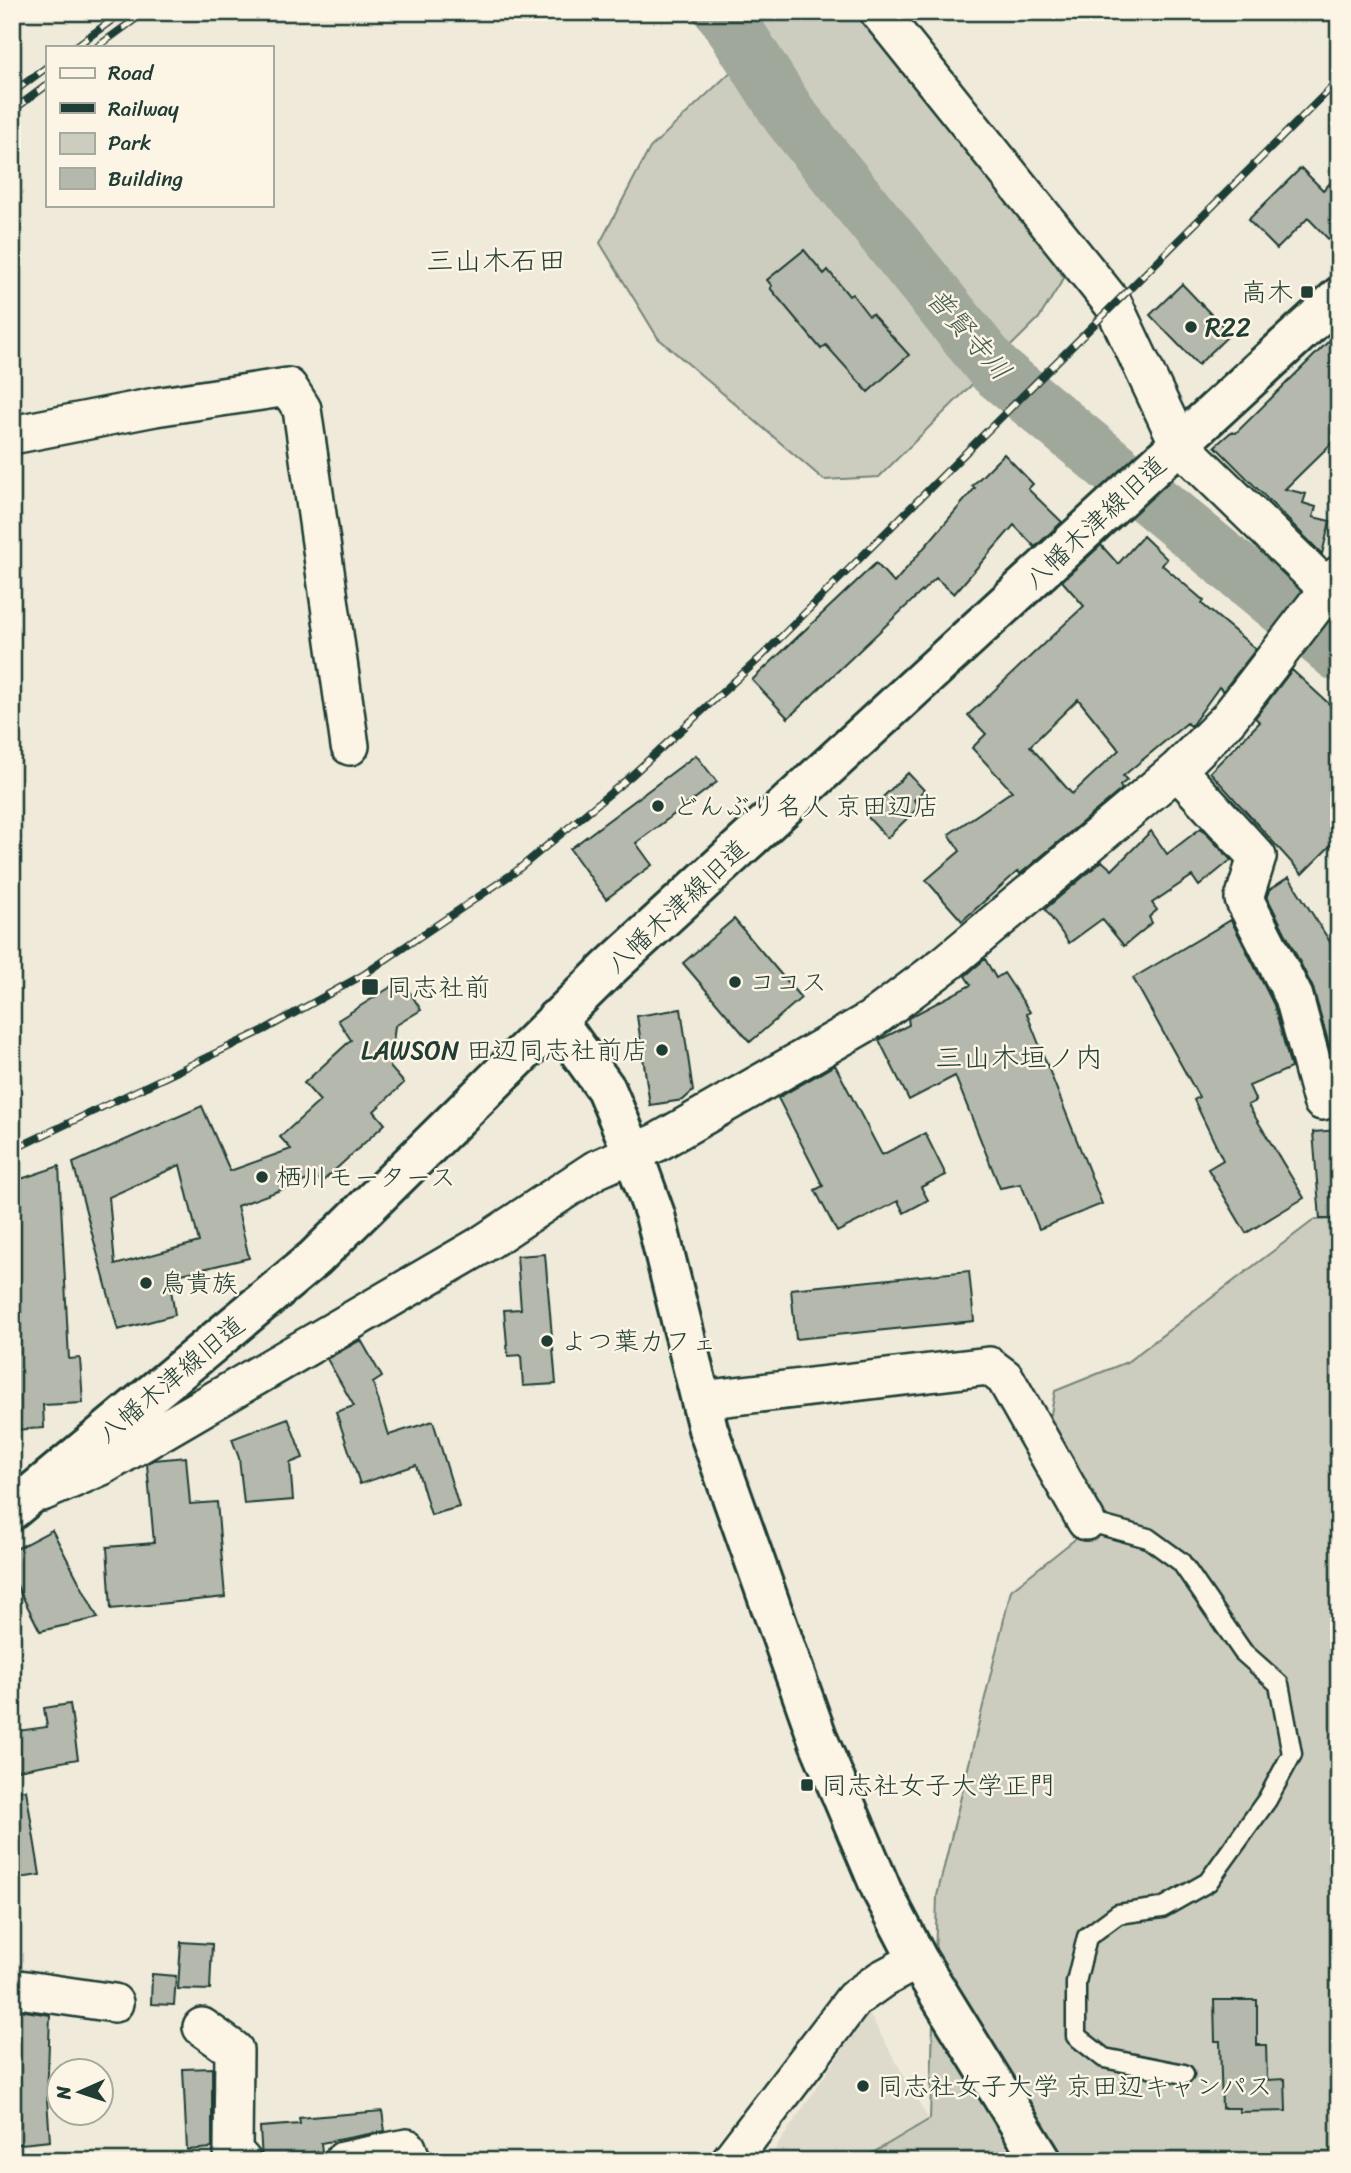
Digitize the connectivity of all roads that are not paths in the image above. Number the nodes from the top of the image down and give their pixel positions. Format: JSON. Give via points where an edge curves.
{"nodes":[{"id":1,"x":879,"y":12,"type":"edge"},
{"id":2,"x":1339,"y":297,"type":"edge"},
{"id":3,"x":12,"y":435,"type":"edge"},
{"id":4,"x":1173,"y":449,"type":"junction"},
{"id":5,"x":1331,"y":591,"type":"edge"},
{"id":6,"x":350,"y":746,"type":"dead end"},
{"id":7,"x":1177,"y":770,"type":"junction"},
{"id":8,"x":556,"y":1019,"type":"junction"},
{"id":9,"x":1322,"y":1101,"type":"dead end"},
{"id":10,"x":632,"y":1152,"type":"junction"},
{"id":11,"x":701,"y":1400,"type":"junction"},
{"id":12,"x":20,"y":1504,"type":"edge"},
{"id":13,"x":1086,"y":1521,"type":"joint"},
{"id":14,"x":918,"y":1960,"type":"junction"},
{"id":15,"x":12,"y":1988,"type":"edge"},
{"id":16,"x":114,"y":2003,"type":"dead end"},
{"id":17,"x":202,"y":2027,"type":"dead end"},
{"id":18,"x":1184,"y":2074,"type":"dead end"},
{"id":19,"x":242,"y":2161,"type":"edge"},
{"id":20,"x":343,"y":2161,"type":"edge"},
{"id":21,"x":412,"y":2161,"type":"edge"},
{"id":22,"x":730,"y":2161,"type":"edge"},
{"id":23,"x":1042,"y":2161,"type":"edge"}],
"edges":[{"from":1,"to":4,"type":"street","via":[[1113,304]]},
{"from":2,"to":4,"type":"street","name":"八幡木津線旧道"},
{"from":3,"to":6,"type":"street","via":[[288,387],[302,409]]},
{"from":4,"to":5,"type":"street"},
{"from":4,"to":8,"type":"street","name":"八幡木津線旧道"},
{"from":5,"to":7,"type":"street","via":[[1228,719]]},
{"from":7,"to":9,"type":"street","via":[[1257,857],[1244,899],[1294,996]]},
{"from":7,"to":10,"type":"street","via":[[947,963],[871,1020],[658,1142]]},
{"from":8,"to":10,"type":"street","via":[[606,1089]]},
{"from":8,"to":12,"type":"street","name":"八幡木津線旧道","via":[[315,1258]]},
{"from":10,"to":11,"type":"street","via":[[655,1214]]},
{"from":10,"to":12,"type":"street","via":[[102,1466]]},
{"from":11,"to":13,"type":"street","via":[[989,1366],[1005,1378]]},
{"from":11,"to":14,"type":"street","via":[[819,1742],[882,1891]]},
{"from":13,"to":18,"type":"lane","via":[[1148,1538],[1181,1562],[1243,1652],[1279,1684],[1292,1755],[1267,1800],[1208,1882],[1162,1908],[1118,1914],[1087,1937],[1076,1982],[1076,2036],[1104,2058]]},
{"from":14,"to":22,"type":"street","via":[[854,1999]]},
{"from":14,"to":23,"type":"street"},
{"from":15,"to":16,"type":"street"},
{"from":17,"to":19,"type":"street","via":[[234,2050],[233,2151]]},
{"from":20,"to":21,"type":"street","via":[[407,2148]]}]}
